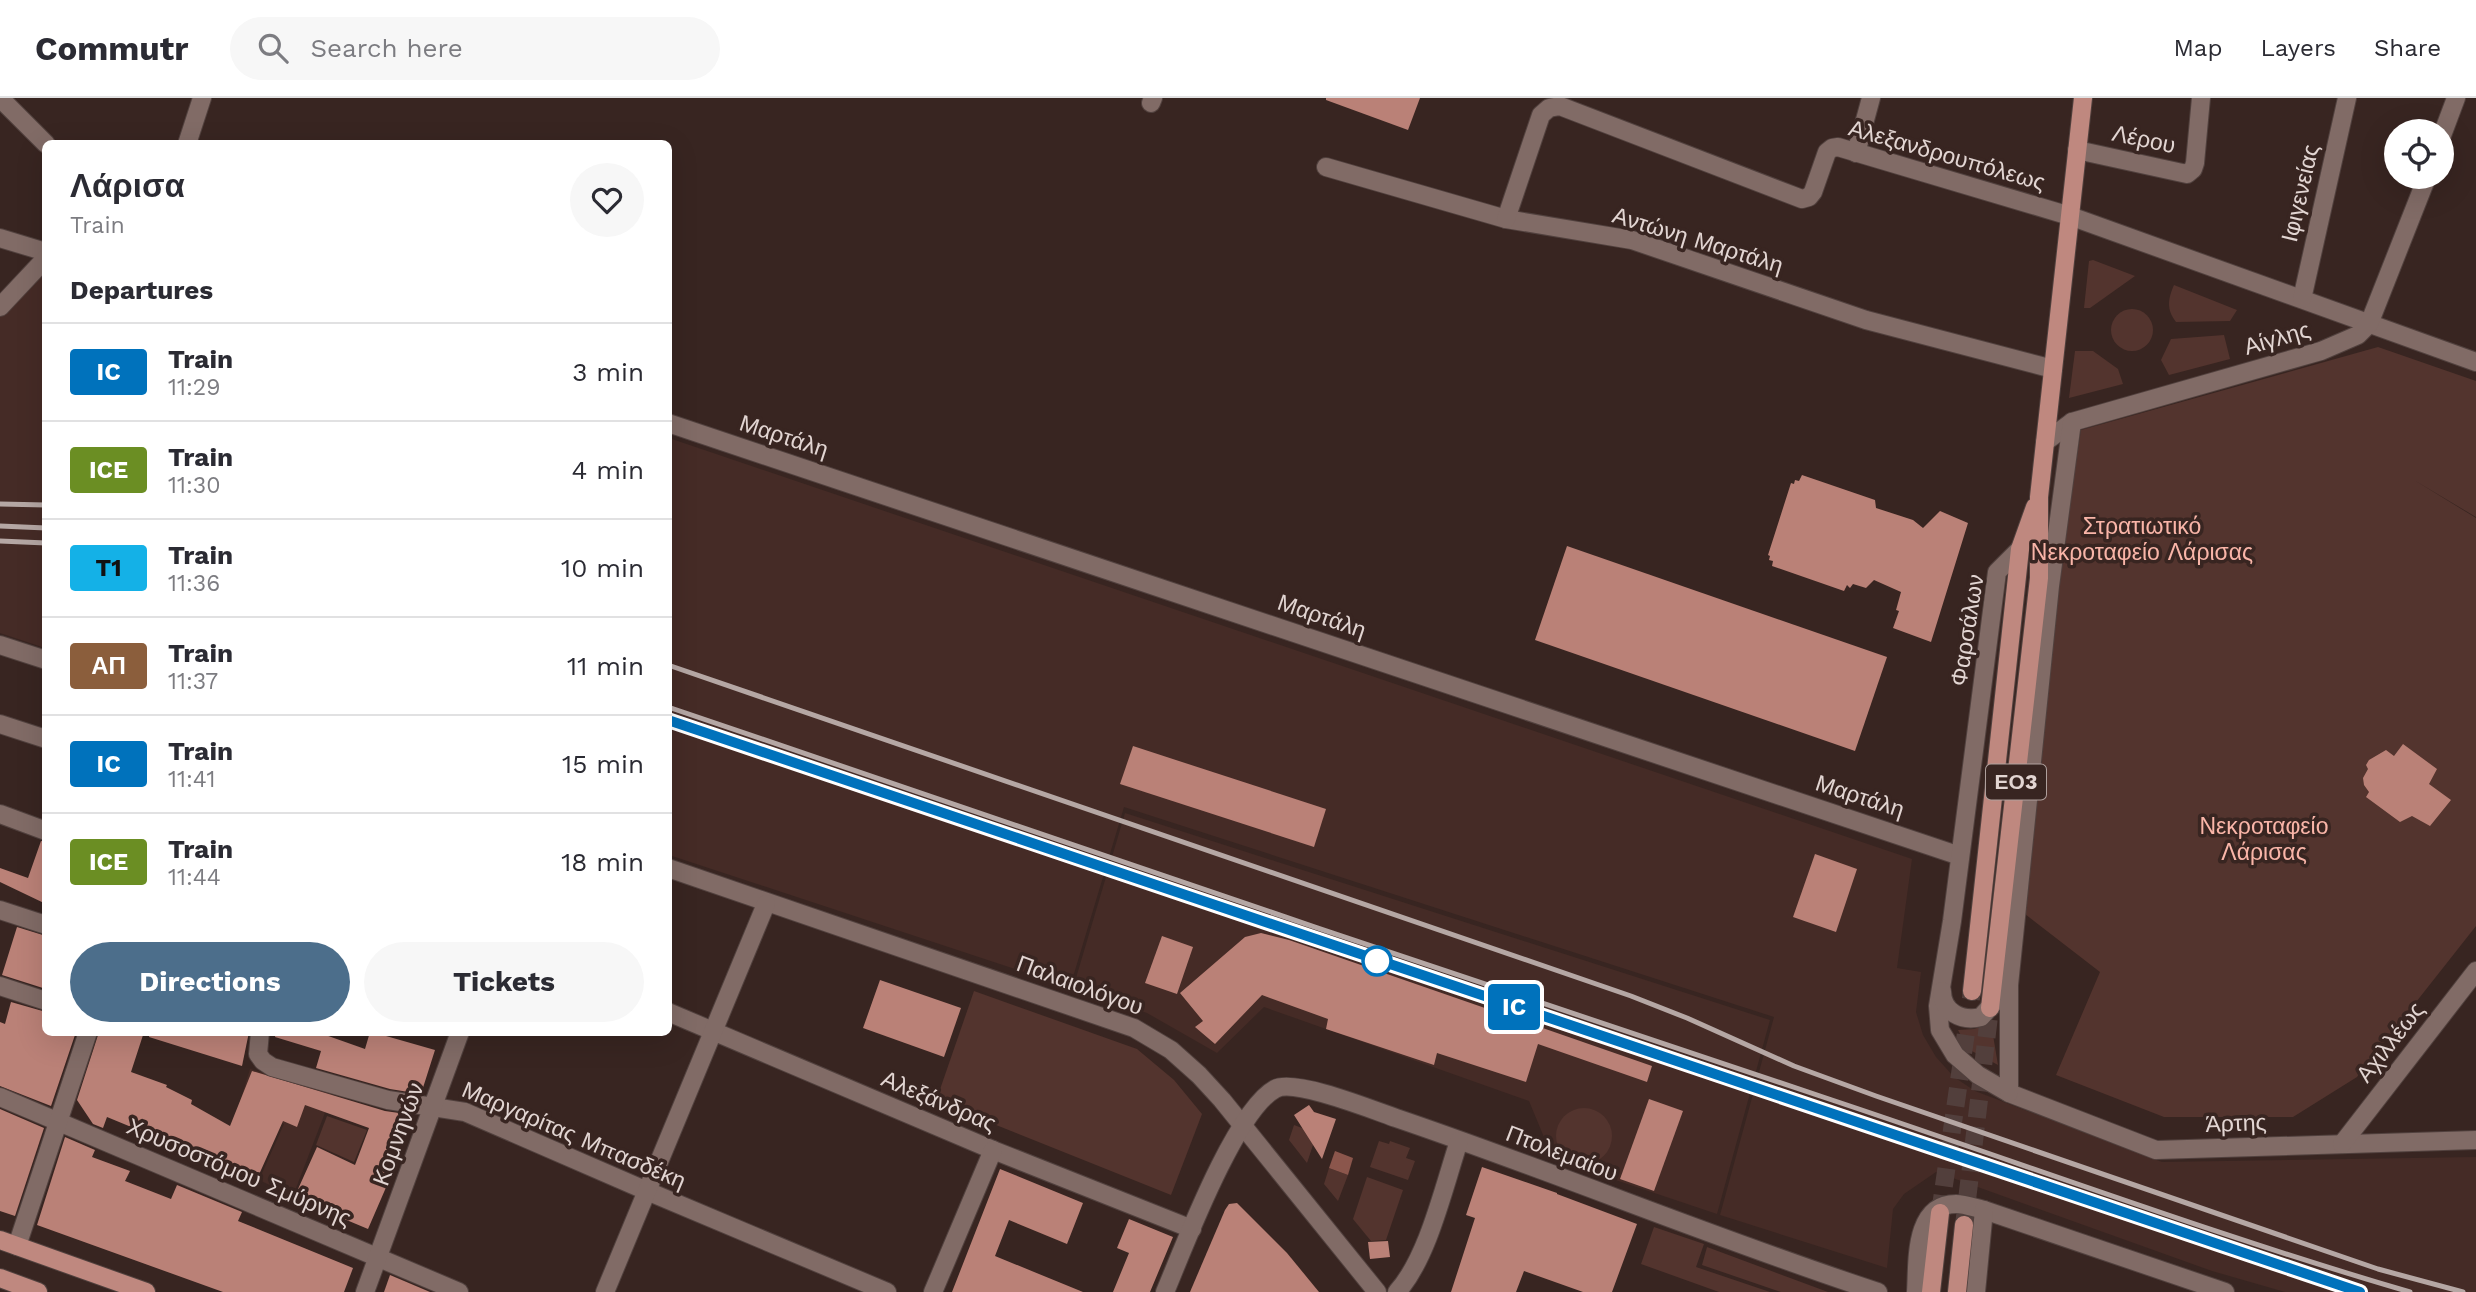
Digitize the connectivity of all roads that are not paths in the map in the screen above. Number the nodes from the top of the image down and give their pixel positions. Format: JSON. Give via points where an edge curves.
{"nodes":[{"id":1,"x":202,"y":98,"type":"edge"},
{"id":2,"x":1871,"y":98,"type":"edge"},
{"id":3,"x":2083,"y":98,"type":"edge"},
{"id":4,"x":2202,"y":98,"type":"edge"},
{"id":5,"x":2347,"y":98,"type":"edge"},
{"id":6,"x":2456,"y":98,"type":"edge"},
{"id":7,"x":4,"y":107,"type":"edge"},
{"id":8,"x":2448,"y":119,"type":"edge"},
{"id":9,"x":42,"y":140,"type":"edge"},
{"id":10,"x":188,"y":140,"type":"edge"},
{"id":11,"x":2077,"y":150,"type":"junction"},
{"id":12,"x":1856,"y":153,"type":"junction"},
{"id":13,"x":1326,"y":167,"type":"dead end"},
{"id":14,"x":2422,"y":189,"type":"edge"},
{"id":15,"x":2070,"y":216,"type":"junction"},
{"id":16,"x":1506,"y":219,"type":"junction"},
{"id":17,"x":0,"y":238,"type":"edge"},
{"id":18,"x":42,"y":250,"type":"edge"},
{"id":19,"x":42,"y":262,"type":"edge"},
{"id":20,"x":2302,"y":299,"type":"junction"},
{"id":21,"x":0,"y":307,"type":"edge"},
{"id":22,"x":2370,"y":324,"type":"junction"},
{"id":23,"x":2476,"y":362,"type":"edge"},
{"id":24,"x":2053,"y":369,"type":"junction"},
{"id":25,"x":2072,"y":422,"type":"junction"},
{"id":26,"x":672,"y":424,"type":"edge"},
{"id":27,"x":2045,"y":442,"type":"junction"},
{"id":28,"x":2039,"y":497,"type":"junction"},
{"id":29,"x":2020,"y":549,"type":"junction"},
{"id":30,"x":0,"y":646,"type":"edge"},
{"id":31,"x":42,"y":659,"type":"edge"},
{"id":32,"x":0,"y":724,"type":"edge"},
{"id":33,"x":42,"y":738,"type":"edge"},
{"id":34,"x":0,"y":814,"type":"edge"},
{"id":35,"x":42,"y":830,"type":"edge"},
{"id":36,"x":1960,"y":856,"type":"junction"},
{"id":37,"x":672,"y":869,"type":"edge"},
{"id":38,"x":766,"y":904,"type":"junction"},
{"id":39,"x":0,"y":910,"type":"edge"},
{"id":40,"x":42,"y":924,"type":"edge"},
{"id":41,"x":2476,"y":971,"type":"edge"},
{"id":42,"x":2009,"y":985,"type":"junction"},
{"id":43,"x":0,"y":986,"type":"edge"},
{"id":44,"x":1942,"y":987,"type":"junction"},
{"id":45,"x":1972,"y":991,"type":"tunnel mouth"},
{"id":46,"x":42,"y":1000,"type":"edge"},
{"id":47,"x":1990,"y":1009,"type":"tunnel mouth"},
{"id":48,"x":672,"y":1014,"type":"edge"},
{"id":49,"x":713,"y":1031,"type":"junction"},
{"id":50,"x":87,"y":1036,"type":"edge"},
{"id":51,"x":260,"y":1036,"type":"edge"},
{"id":52,"x":459,"y":1036,"type":"edge"},
{"id":53,"x":2009,"y":1093,"type":"junction"},
{"id":54,"x":0,"y":1097,"type":"edge"},
{"id":55,"x":434,"y":1106,"type":"junction"},
{"id":56,"x":57,"y":1121,"type":"junction"},
{"id":57,"x":1242,"y":1127,"type":"junction"},
{"id":58,"x":2476,"y":1140,"type":"edge"},
{"id":59,"x":1459,"y":1141,"type":"junction"},
{"id":60,"x":2342,"y":1144,"type":"junction"},
{"id":61,"x":993,"y":1150,"type":"junction"},
{"id":62,"x":647,"y":1191,"type":"junction"},
{"id":63,"x":1944,"y":1209,"type":"junction"},
{"id":64,"x":1984,"y":1210,"type":"junction"},
{"id":65,"x":1964,"y":1225,"type":"tunnel mouth"},
{"id":66,"x":1192,"y":1229,"type":"junction"},
{"id":67,"x":8,"y":1243,"type":"edge"},
{"id":68,"x":378,"y":1258,"type":"junction"},
{"id":69,"x":0,"y":1279,"type":"edge"},
{"id":70,"x":38,"y":1292,"type":"edge"},
{"id":71,"x":146,"y":1292,"type":"edge"},
{"id":72,"x":365,"y":1292,"type":"edge"},
{"id":73,"x":459,"y":1292,"type":"edge"},
{"id":74,"x":605,"y":1292,"type":"edge"},
{"id":75,"x":887,"y":1292,"type":"edge"},
{"id":76,"x":933,"y":1292,"type":"edge"},
{"id":77,"x":1165,"y":1292,"type":"edge"},
{"id":78,"x":1377,"y":1292,"type":"edge"},
{"id":79,"x":1397,"y":1292,"type":"edge"},
{"id":80,"x":1878,"y":1292,"type":"edge"},
{"id":81,"x":1916,"y":1292,"type":"edge"},
{"id":82,"x":1931,"y":1292,"type":"edge"},
{"id":83,"x":1957,"y":1292,"type":"edge"},
{"id":84,"x":1976,"y":1292,"type":"edge"},
{"id":85,"x":2225,"y":1292,"type":"edge"}],
"edges":[{"from":1,"to":10,"type":"street"},
{"from":2,"to":12,"type":"street"},
{"from":3,"to":11,"type":"main road","number":"ΕΟ3"},
{"from":4,"to":11,"type":"street","name":"Λέρου","via":[[2193,169],[2187,174]]},
{"from":5,"to":20,"type":"street","name":"Ιφιγενείας"},
{"from":6,"to":8,"type":"street"},
{"from":7,"to":9,"type":"street"},
{"from":11,"to":15,"type":"main road","number":"ΕΟ3"},
{"from":12,"to":15,"type":"street","name":"Αλεξανδρουπόλεως"},
{"from":12,"to":16,"type":"street","name":"Αλεξανδρουπόλεως","via":[[1838,148],[1827,152],[1813,192],[1802,199],[1560,106],[1549,108],[1541,116]]},
{"from":13,"to":16,"type":"street","name":"Αντώνη Μαρτάλη"},
{"from":14,"to":22,"type":"street"},
{"from":15,"to":20,"type":"street","name":"Αλεξανδρουπόλεως"},
{"from":15,"to":24,"type":"main road","number":"ΕΟ3"},
{"from":16,"to":24,"type":"street","name":"Αντώνη Μαρτάλη","via":[[1632,240],[1866,320]]},
{"from":17,"to":18,"type":"street"},
{"from":19,"to":21,"type":"street"},
{"from":20,"to":22,"type":"street","name":"Αλεξανδρουπόλεως"},
{"from":22,"to":23,"type":"street","name":"Αλεξανδρουπόλεως"},
{"from":22,"to":25,"type":"street","name":"Αίγλης","via":[[2358,335],[2321,351]]},
{"from":24,"to":27,"type":"main road","number":"ΕΟ3"},
{"from":25,"to":27,"type":"street","name":"Αίγλης"},
{"from":25,"to":42,"type":"street","via":[[2050,586]]},
{"from":26,"to":36,"type":"street","name":"Μαρτάλη"},
{"from":27,"to":28,"type":"main road","number":"ΕΟ3"},
{"from":28,"to":29,"type":"main road","number":"ΕΟ3"},
{"from":28,"to":47,"type":"main road","number":"ΕΟ3","via":[[2040,555]]},
{"from":29,"to":36,"type":"street","name":"Φαρσάλων","via":[[1997,572]]},
{"from":29,"to":45,"type":"main road","name":"Φαρσάλων","number":"ΕΟ3"},
{"from":30,"to":31,"type":"street"},
{"from":32,"to":33,"type":"street"},
{"from":34,"to":35,"type":"street"},
{"from":36,"to":44,"type":"street","name":"Φαρσάλων"},
{"from":37,"to":38,"type":"street","name":"Παλαιολόγου"},
{"from":38,"to":49,"type":"street"},
{"from":38,"to":57,"type":"street","name":"Παλαιολόγου","via":[[1134,1028],[1171,1050],[1199,1075]]},
{"from":39,"to":40,"type":"street"},
{"from":41,"to":60,"type":"street","name":"Αχιλλέως"},
{"from":42,"to":44,"type":"street","via":[[1987,1013],[1972,1019],[1949,1010],[1942,1001]]},
{"from":42,"to":53,"type":"street"},
{"from":43,"to":46,"type":"street"},
{"from":44,"to":53,"type":"street","name":"Φαρσάλων","via":[[1938,1023],[1947,1044],[1966,1067]]},
{"from":48,"to":49,"type":"street","name":"Αλεξάνδρας"},
{"from":49,"to":61,"type":"street","name":"Αλεξάνδρας"},
{"from":49,"to":62,"type":"street"},
{"from":50,"to":56,"type":"street"},
{"from":51,"to":55,"type":"street","name":"Μαργαρίτας Μπασδέκη","via":[[258,1054],[272,1067],[388,1100]]},
{"from":52,"to":55,"type":"street","name":"Κομνηνών"},
{"from":53,"to":60,"type":"street","name":"Άρτης","via":[[2156,1150]]},
{"from":54,"to":56,"type":"street","name":"Χρυσοστόμου Σμύρνης"},
{"from":55,"to":62,"type":"street","name":"Μαργαρίτας Μπασδέκη","via":[[465,1112]]},
{"from":55,"to":68,"type":"street","name":"Κομνηνών"},
{"from":56,"to":67,"type":"street"},
{"from":56,"to":68,"type":"street","name":"Χρυσοστόμου Σμύρνης"},
{"from":57,"to":59,"type":"street","name":"Πτολεμαίου","via":[[1273,1090],[1292,1087]]},
{"from":57,"to":66,"type":"street","name":"Πτολεμαίου"},
{"from":57,"to":78,"type":"street","name":"Παλαιολόγου"},
{"from":58,"to":60,"type":"street","name":"Άρτης"},
{"from":59,"to":79,"type":"street","via":[[1420,1256]]},
{"from":59,"to":80,"type":"street","name":"Πτολεμαίου"},
{"from":61,"to":66,"type":"street","name":"Αλεξάνδρας"},
{"from":61,"to":76,"type":"street"},
{"from":62,"to":74,"type":"street"},
{"from":62,"to":75,"type":"street","name":"Μαργαρίτας Μπασδέκη"},
{"from":63,"to":64,"type":"street","via":[[1962,1205]]},
{"from":63,"to":81,"type":"street","via":[[1925,1223]]},
{"from":63,"to":82,"type":"main road"},
{"from":64,"to":84,"type":"street"},
{"from":64,"to":85,"type":"street"},
{"from":65,"to":83,"type":"main road"},
{"from":66,"to":77,"type":"street","name":"Πτολεμαίου"},
{"from":67,"to":71,"type":"main road"},
{"from":68,"to":72,"type":"street","name":"Κομνηνών"},
{"from":68,"to":73,"type":"street","name":"Χρυσοστόμου Σμύρνης"},
{"from":69,"to":70,"type":"main road"}]}
